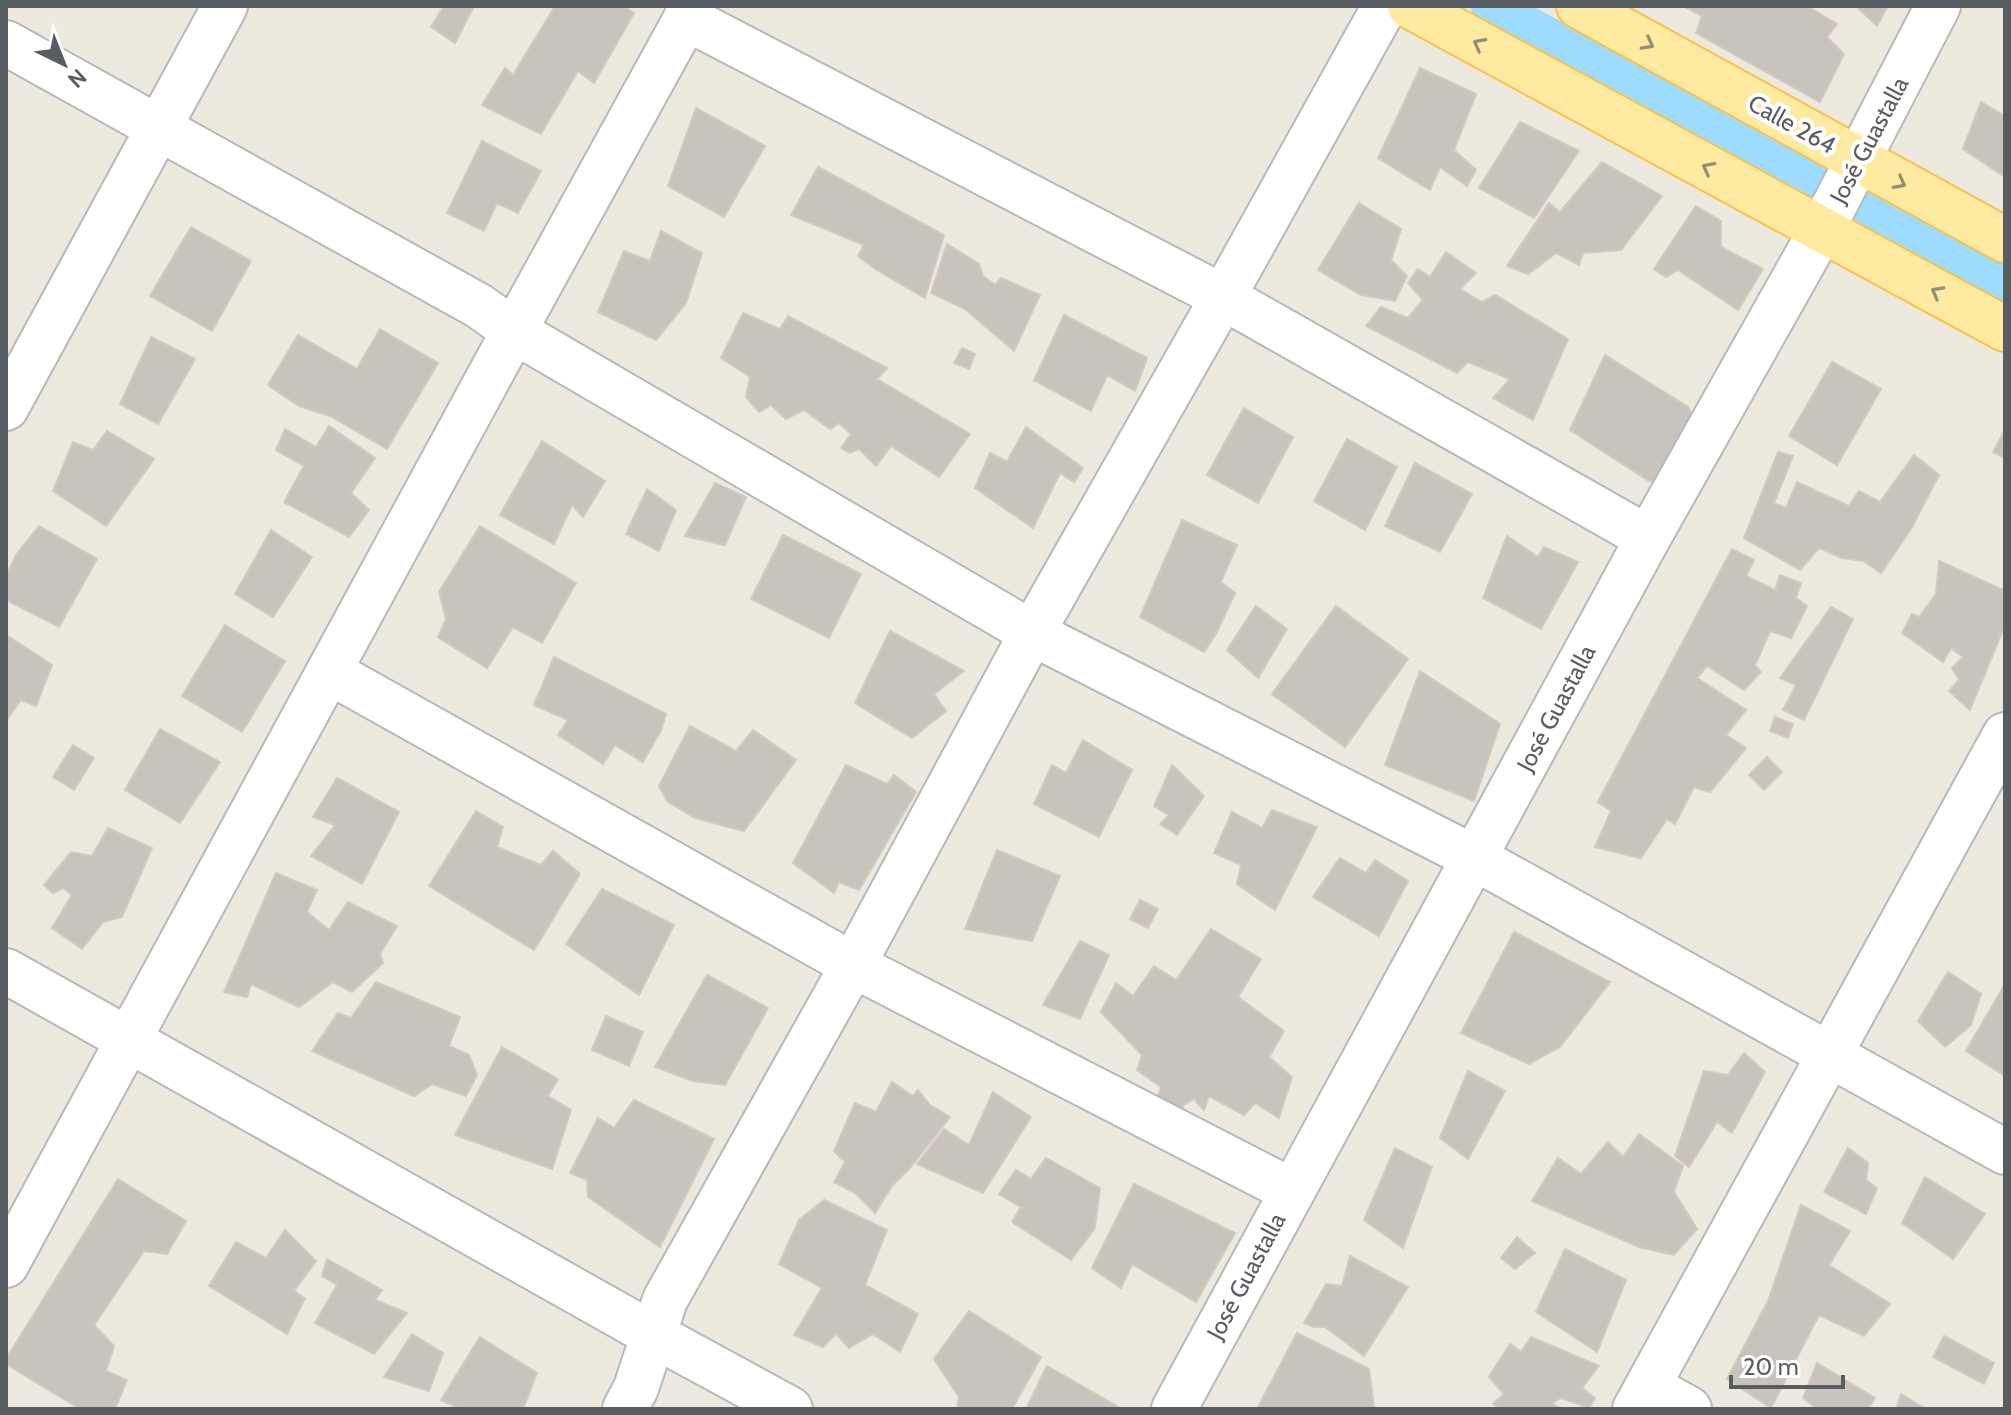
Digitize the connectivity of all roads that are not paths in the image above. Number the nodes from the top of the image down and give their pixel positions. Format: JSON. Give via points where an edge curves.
{"nodes":[{"id":1,"x":225,"y":6,"type":"edge"},
{"id":2,"x":1385,"y":6,"type":"edge"},
{"id":3,"x":1410,"y":6,"type":"edge"},
{"id":4,"x":1579,"y":6,"type":"edge"},
{"id":5,"x":1938,"y":6,"type":"edge"},
{"id":6,"x":689,"y":12,"type":"edge"},
{"id":7,"x":6,"y":43,"type":"edge"},
{"id":8,"x":159,"y":128,"type":"junction"},
{"id":9,"x":1858,"y":160,"type":"junction"},
{"id":10,"x":1822,"y":229,"type":"junction"},
{"id":11,"x":2005,"y":240,"type":"edge"},
{"id":12,"x":1223,"y":297,"type":"junction"},
{"id":13,"x":2005,"y":329,"type":"edge"},
{"id":14,"x":514,"y":331,"type":"junction"},
{"id":15,"x":6,"y":408,"type":"edge"},
{"id":16,"x":1648,"y":538,"type":"junction"},
{"id":17,"x":1032,"y":633,"type":"junction"},
{"id":18,"x":330,"y":672,"type":"junction"},
{"id":19,"x":2005,"y":735,"type":"edge"},
{"id":20,"x":1475,"y":858,"type":"junction"},
{"id":21,"x":853,"y":965,"type":"junction"},
{"id":22,"x":6,"y":971,"type":"edge"},
{"id":23,"x":129,"y":1040,"type":"junction"},
{"id":24,"x":1828,"y":1054,"type":"junction"},
{"id":25,"x":2005,"y":1152,"type":"edge"},
{"id":26,"x":1292,"y":1191,"type":"junction"},
{"id":27,"x":6,"y":1265,"type":"edge"},
{"id":28,"x":652,"y":1334,"type":"junction"},
{"id":29,"x":1641,"y":1398,"type":"edge"},
{"id":30,"x":625,"y":1409,"type":"edge"},
{"id":31,"x":790,"y":1409,"type":"edge"},
{"id":32,"x":1174,"y":1409,"type":"edge"},
{"id":33,"x":1689,"y":1409,"type":"edge"}],
"edges":[{"from":1,"to":8,"type":"street"},
{"from":2,"to":12,"type":"street"},
{"from":10,"to":3,"type":"main road","one_way":true},
{"from":4,"to":9,"type":"main road","name":"Calle 264","one_way":true},
{"from":5,"to":9,"type":"street","name":"José Guastalla"},
{"from":6,"to":12,"type":"street"},
{"from":6,"to":14,"type":"street"},
{"from":7,"to":8,"type":"street"},
{"from":8,"to":14,"type":"street","via":[[479,306]]},
{"from":8,"to":15,"type":"street"},
{"from":9,"to":10,"type":"street","name":"José Guastalla"},
{"from":9,"to":11,"type":"main road","name":"Calle 264","one_way":true},
{"from":13,"to":10,"type":"main road","one_way":true},
{"from":10,"to":16,"type":"street","name":"José Guastalla"},
{"from":12,"to":16,"type":"street"},
{"from":12,"to":17,"type":"street"},
{"from":14,"to":17,"type":"street"},
{"from":14,"to":18,"type":"street"},
{"from":16,"to":20,"type":"street","name":"José Guastalla"},
{"from":17,"to":20,"type":"street"},
{"from":17,"to":21,"type":"street"},
{"from":18,"to":21,"type":"street"},
{"from":18,"to":23,"type":"street"},
{"from":19,"to":24,"type":"street"},
{"from":20,"to":24,"type":"street"},
{"from":20,"to":26,"type":"street","name":"José Guastalla"},
{"from":21,"to":26,"type":"street"},
{"from":21,"to":28,"type":"street","via":[[665,1300]]},
{"from":22,"to":23,"type":"street"},
{"from":23,"to":27,"type":"street"},
{"from":23,"to":28,"type":"street"},
{"from":24,"to":25,"type":"street"},
{"from":24,"to":29,"type":"street"},
{"from":26,"to":32,"type":"street","name":"José Guastalla"},
{"from":28,"to":30,"type":"street"},
{"from":28,"to":31,"type":"street"},
{"from":29,"to":33,"type":"street"}]}
